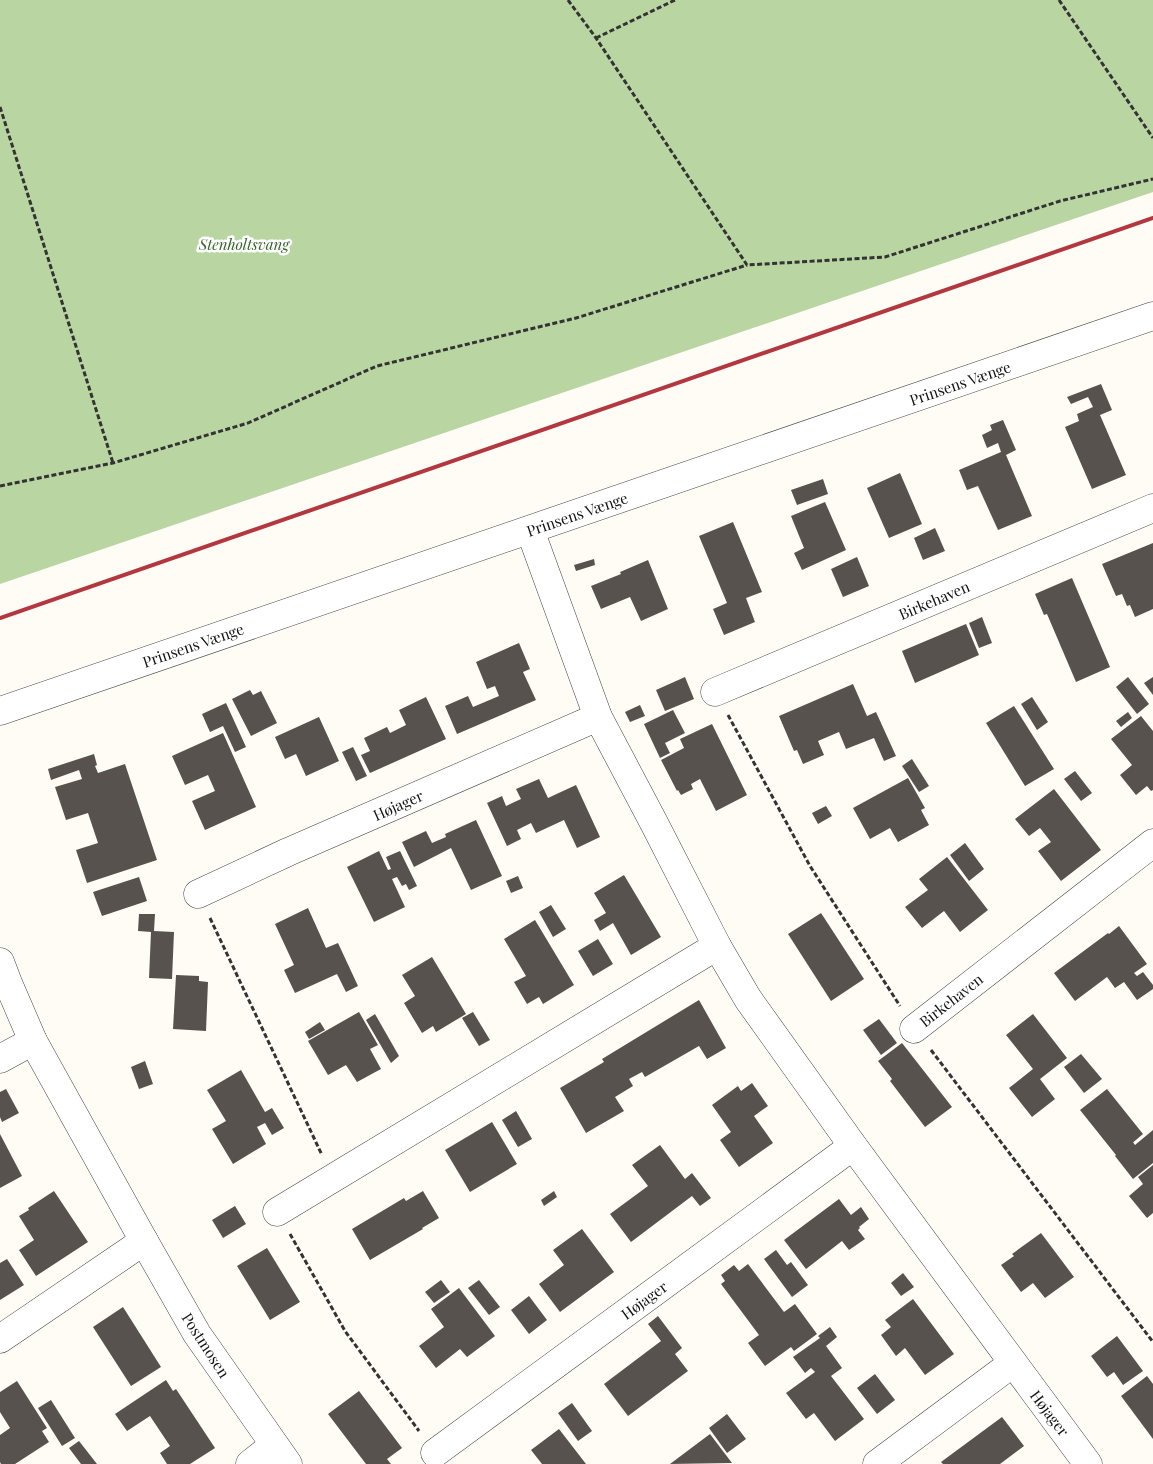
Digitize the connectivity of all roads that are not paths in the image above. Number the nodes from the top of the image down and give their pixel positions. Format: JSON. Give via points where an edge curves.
{"nodes":[{"id":1,"x":1153,"y":316,"type":"edge"},
{"id":2,"x":1153,"y":508,"type":"edge"},
{"id":3,"x":530,"y":530,"type":"junction"},
{"id":4,"x":715,"y":692,"type":"dead end"},
{"id":5,"x":0,"y":711,"type":"edge"},
{"id":6,"x":598,"y":717,"type":"junction"},
{"id":7,"x":1153,"y":843,"type":"edge"},
{"id":8,"x":198,"y":894,"type":"road end"},
{"id":9,"x":717,"y":946,"type":"junction"},
{"id":10,"x":0,"y":962,"type":"edge"},
{"id":11,"x":914,"y":1029,"type":"dead end"},
{"id":12,"x":33,"y":1041,"type":"junction"},
{"id":13,"x":0,"y":1059,"type":"edge"},
{"id":14,"x":853,"y":1146,"type":"junction"},
{"id":15,"x":277,"y":1212,"type":"road end"},
{"id":16,"x":144,"y":1242,"type":"junction"},
{"id":17,"x":0,"y":1339,"type":"edge"},
{"id":18,"x":1012,"y":1362,"type":"junction"},
{"id":19,"x":435,"y":1453,"type":"road end"},
{"id":20,"x":281,"y":1455,"type":"edge"},
{"id":21,"x":250,"y":1464,"type":"edge"},
{"id":22,"x":877,"y":1464,"type":"edge"},
{"id":23,"x":1088,"y":1464,"type":"edge"}],
"edges":[{"from":1,"to":3,"type":"street","name":"Prinsens Vænge"},
{"from":2,"to":4,"type":"street","name":"Birkehaven"},
{"from":3,"to":5,"type":"street","name":"Prinsens Vænge"},
{"from":3,"to":6,"type":"street","name":"Højager"},
{"from":6,"to":8,"type":"street","name":"Højager"},
{"from":6,"to":9,"type":"street","name":"Højager"},
{"from":7,"to":11,"type":"street","name":"Birkehaven"},
{"from":9,"to":14,"type":"street","name":"Højager","via":[[748,1000]]},
{"from":9,"to":15,"type":"street"},
{"from":10,"to":12,"type":"street","name":"Postmosen"},
{"from":12,"to":13,"type":"street"},
{"from":12,"to":16,"type":"street","name":"Postmosen"},
{"from":14,"to":18,"type":"street","name":"Højager"},
{"from":14,"to":19,"type":"street","name":"Højager"},
{"from":16,"to":17,"type":"street"},
{"from":16,"to":20,"type":"street","name":"Postmosen","via":[[197,1334]]},
{"from":18,"to":22,"type":"street"},
{"from":18,"to":23,"type":"street","name":"Højager"},
{"from":20,"to":21,"type":"street","name":"Postmosen"}]}
